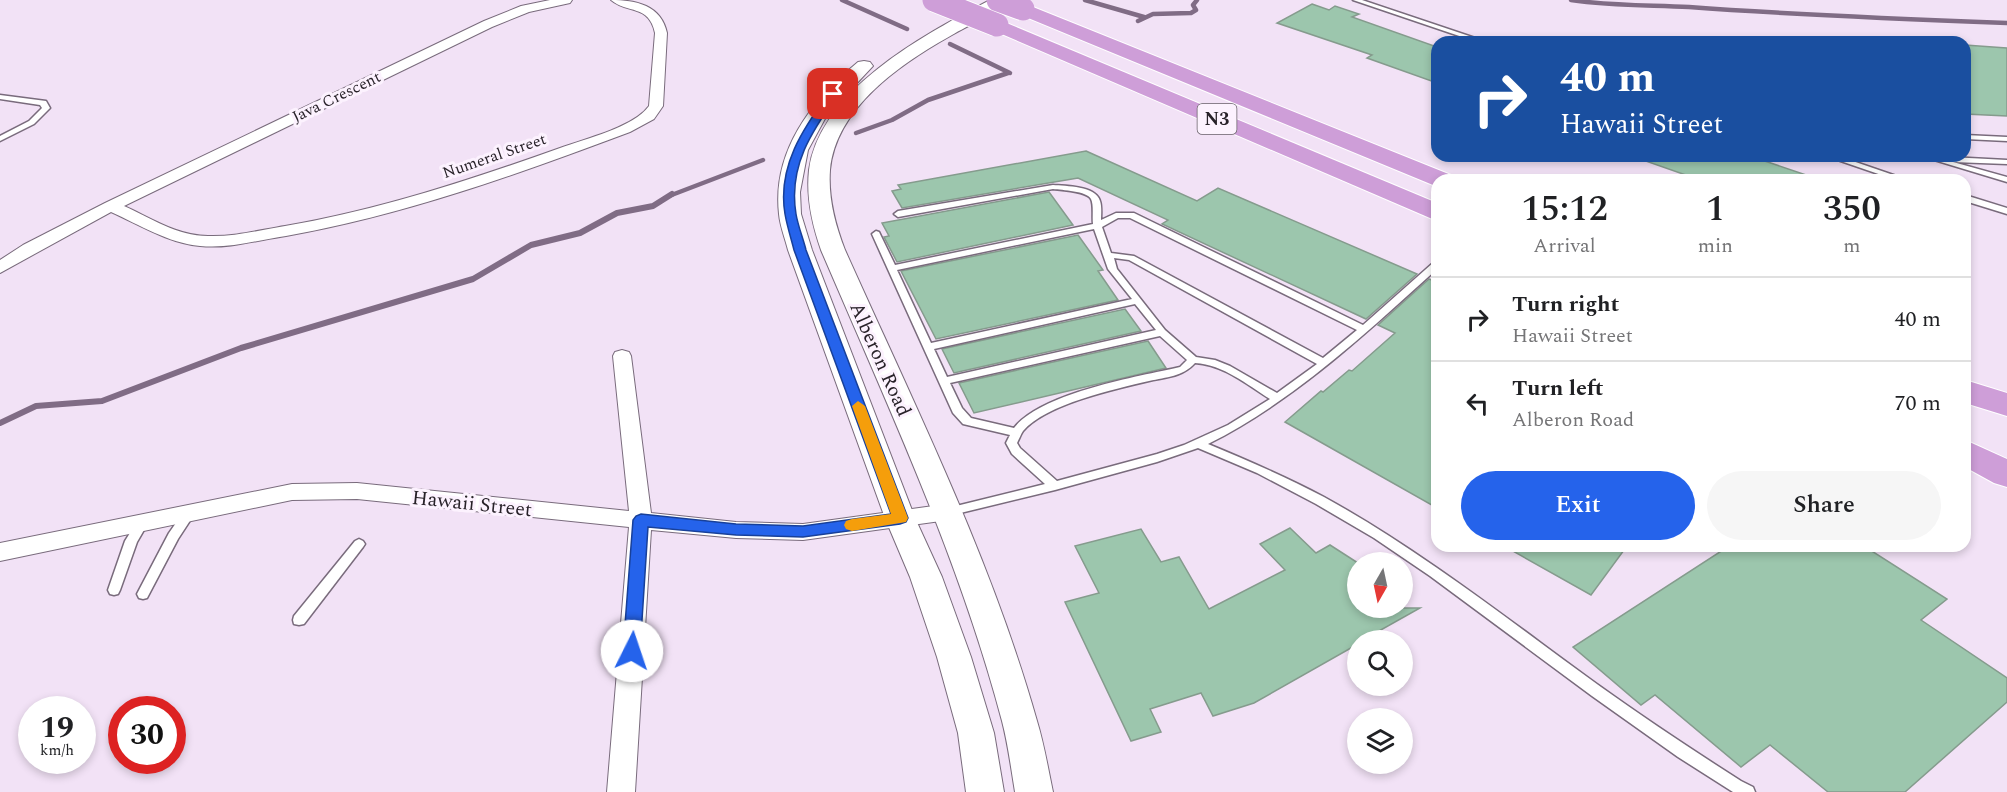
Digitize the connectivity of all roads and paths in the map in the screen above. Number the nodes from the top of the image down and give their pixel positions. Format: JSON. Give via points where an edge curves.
{"nodes":[{"id":1,"x":566,"y":0,"type":"edge"},
{"id":2,"x":617,"y":0,"type":"edge"},
{"id":3,"x":934,"y":0,"type":"edge"},
{"id":4,"x":975,"y":0,"type":"edge"},
{"id":5,"x":1356,"y":0,"type":"edge"},
{"id":6,"x":1005,"y":9,"type":"edge"},
{"id":7,"x":1466,"y":36,"type":"edge"},
{"id":8,"x":0,"y":97,"type":"edge"},
{"id":9,"x":1971,"y":136,"type":"edge"},
{"id":10,"x":0,"y":139,"type":"edge"},
{"id":11,"x":2007,"y":139,"type":"edge"},
{"id":12,"x":1971,"y":160,"type":"edge"},
{"id":13,"x":1848,"y":162,"type":"edge"},
{"id":14,"x":1945,"y":162,"type":"edge"},
{"id":15,"x":2007,"y":162,"type":"edge"},
{"id":16,"x":1886,"y":174,"type":"edge"},
{"id":17,"x":1431,"y":176,"type":"edge"},
{"id":18,"x":2007,"y":180,"type":"edge"},
{"id":19,"x":1971,"y":200,"type":"edge"},
{"id":20,"x":111,"y":206,"type":"junction"},
{"id":21,"x":1431,"y":210,"type":"edge"},
{"id":22,"x":2007,"y":211,"type":"edge"},
{"id":23,"x":898,"y":214,"type":"dead end"},
{"id":24,"x":1097,"y":226,"type":"junction"},
{"id":25,"x":876,"y":234,"type":"dead end"},
{"id":26,"x":1108,"y":255,"type":"junction"},
{"id":27,"x":0,"y":268,"type":"edge"},
{"id":28,"x":892,"y":268,"type":"junction"},
{"id":29,"x":1431,"y":269,"type":"edge"},
{"id":30,"x":1137,"y":301,"type":"junction"},
{"id":31,"x":1363,"y":329,"type":"junction"},
{"id":32,"x":1162,"y":332,"type":"junction"},
{"id":33,"x":928,"y":347,"type":"junction"},
{"id":34,"x":622,"y":356,"type":"dead end"},
{"id":35,"x":1193,"y":360,"type":"junction"},
{"id":36,"x":1324,"y":363,"type":"junction"},
{"id":37,"x":944,"y":381,"type":"junction"},
{"id":38,"x":1971,"y":393,"type":"edge"},
{"id":39,"x":1278,"y":399,"type":"junction"},
{"id":40,"x":2007,"y":405,"type":"edge"},
{"id":41,"x":1015,"y":432,"type":"junction"},
{"id":42,"x":1971,"y":439,"type":"edge"},
{"id":43,"x":1198,"y":444,"type":"junction"},
{"id":44,"x":2007,"y":454,"type":"edge"},
{"id":45,"x":1971,"y":455,"type":"edge"},
{"id":46,"x":2007,"y":474,"type":"edge"},
{"id":47,"x":1055,"y":486,"type":"junction"},
{"id":48,"x":948,"y":512,"type":"junction"},
{"id":49,"x":189,"y":513,"type":"junction"},
{"id":50,"x":900,"y":518,"type":"junction"},
{"id":51,"x":641,"y":520,"type":"junction"},
{"id":52,"x":142,"y":523,"type":"junction"},
{"id":53,"x":359,"y":544,"type":"dead end"},
{"id":54,"x":0,"y":552,"type":"edge"},
{"id":55,"x":114,"y":590,"type":"dead end"},
{"id":56,"x":143,"y":594,"type":"dead end"},
{"id":57,"x":299,"y":620,"type":"dead end"},
{"id":58,"x":621,"y":792,"type":"edge"},
{"id":59,"x":985,"y":792,"type":"edge"},
{"id":60,"x":1034,"y":792,"type":"edge"},
{"id":61,"x":1748,"y":792,"type":"edge"}],
"edges":[{"from":1,"to":20,"type":"street","name":"Java Crescent","via":[[525,9],[488,24]]},
{"from":2,"to":20,"type":"street","name":"Numeral Street","via":[[658,18],[656,106],[634,125],[408,204],[298,230],[218,242],[199,241],[183,238]]},
{"from":3,"to":6,"type":"highway","number":"N3","bridge":true},
{"from":4,"to":50,"type":"main road","name":"Alberon Road","via":[[873,59],[833,94],[808,129],[795,158],[789,186],[790,213],[800,250]]},
{"from":5,"to":7,"type":"lane"},
{"from":6,"to":17,"type":"highway","number":"N3"},
{"from":6,"to":21,"type":"highway","number":"N3"},
{"from":6,"to":48,"type":"main road","name":"Alberon Road","via":[[895,63],[867,86],[832,132],[819,167],[819,205],[833,250]]},
{"from":8,"to":10,"type":"lane","via":[[43,103],[46,108],[40,117]]},
{"from":9,"to":11,"type":"lane"},
{"from":12,"to":15,"type":"lane"},
{"from":13,"to":16,"type":"lane"},
{"from":14,"to":18,"type":"lane"},
{"from":19,"to":22,"type":"lane"},
{"from":20,"to":27,"type":"street","name":"Java Crescent"},
{"from":23,"to":24,"type":"lane","via":[[1053,187],[1091,194],[1096,200]]},
{"from":24,"to":26,"type":"lane"},
{"from":24,"to":28,"type":"lane"},
{"from":24,"to":31,"type":"lane","via":[[1116,216],[1131,215]]},
{"from":25,"to":28,"type":"lane"},
{"from":26,"to":30,"type":"lane","via":[[1113,269]]},
{"from":26,"to":36,"type":"lane","via":[[1131,258]]},
{"from":28,"to":33,"type":"lane"},
{"from":29,"to":31,"type":"lane"},
{"from":30,"to":32,"type":"lane"},
{"from":30,"to":33,"type":"lane"},
{"from":31,"to":36,"type":"lane"},
{"from":32,"to":35,"type":"lane"},
{"from":32,"to":37,"type":"lane"},
{"from":33,"to":37,"type":"lane"},
{"from":34,"to":51,"type":"street"},
{"from":35,"to":39,"type":"lane","via":[[1216,364]]},
{"from":35,"to":41,"type":"lane","via":[[1183,370],[1053,406]]},
{"from":36,"to":39,"type":"lane"},
{"from":37,"to":41,"type":"lane","via":[[957,410],[967,421]]},
{"from":38,"to":40,"type":"highway"},
{"from":39,"to":43,"type":"lane"},
{"from":41,"to":47,"type":"lane","via":[[1012,446]]},
{"from":42,"to":44,"type":"highway"},
{"from":43,"to":47,"type":"lane"},
{"from":43,"to":61,"type":"lane","via":[[1263,469],[1411,555],[1652,731]]},
{"from":45,"to":46,"type":"highway"},
{"from":47,"to":48,"type":"lane"},
{"from":48,"to":50,"type":"street","name":"Hawaii Street"},
{"from":48,"to":60,"type":"main road","name":"Alberon Road","via":[[1020,722]]},
{"from":49,"to":51,"type":"street","name":"Hawaii Street","via":[[292,492],[324,490]]},
{"from":49,"to":52,"type":"street","name":"Hawaii Street"},
{"from":49,"to":56,"type":"lane"},
{"from":50,"to":51,"type":"street","name":"Hawaii Street","via":[[803,532]]},
{"from":50,"to":59,"type":"main road","name":"Alberon Road","via":[[926,577],[969,706]]},
{"from":51,"to":58,"type":"street"},
{"from":52,"to":54,"type":"street","name":"Hawaii Street"},
{"from":52,"to":55,"type":"lane","via":[[130,541]]},
{"from":53,"to":57,"type":"lane"}]}
